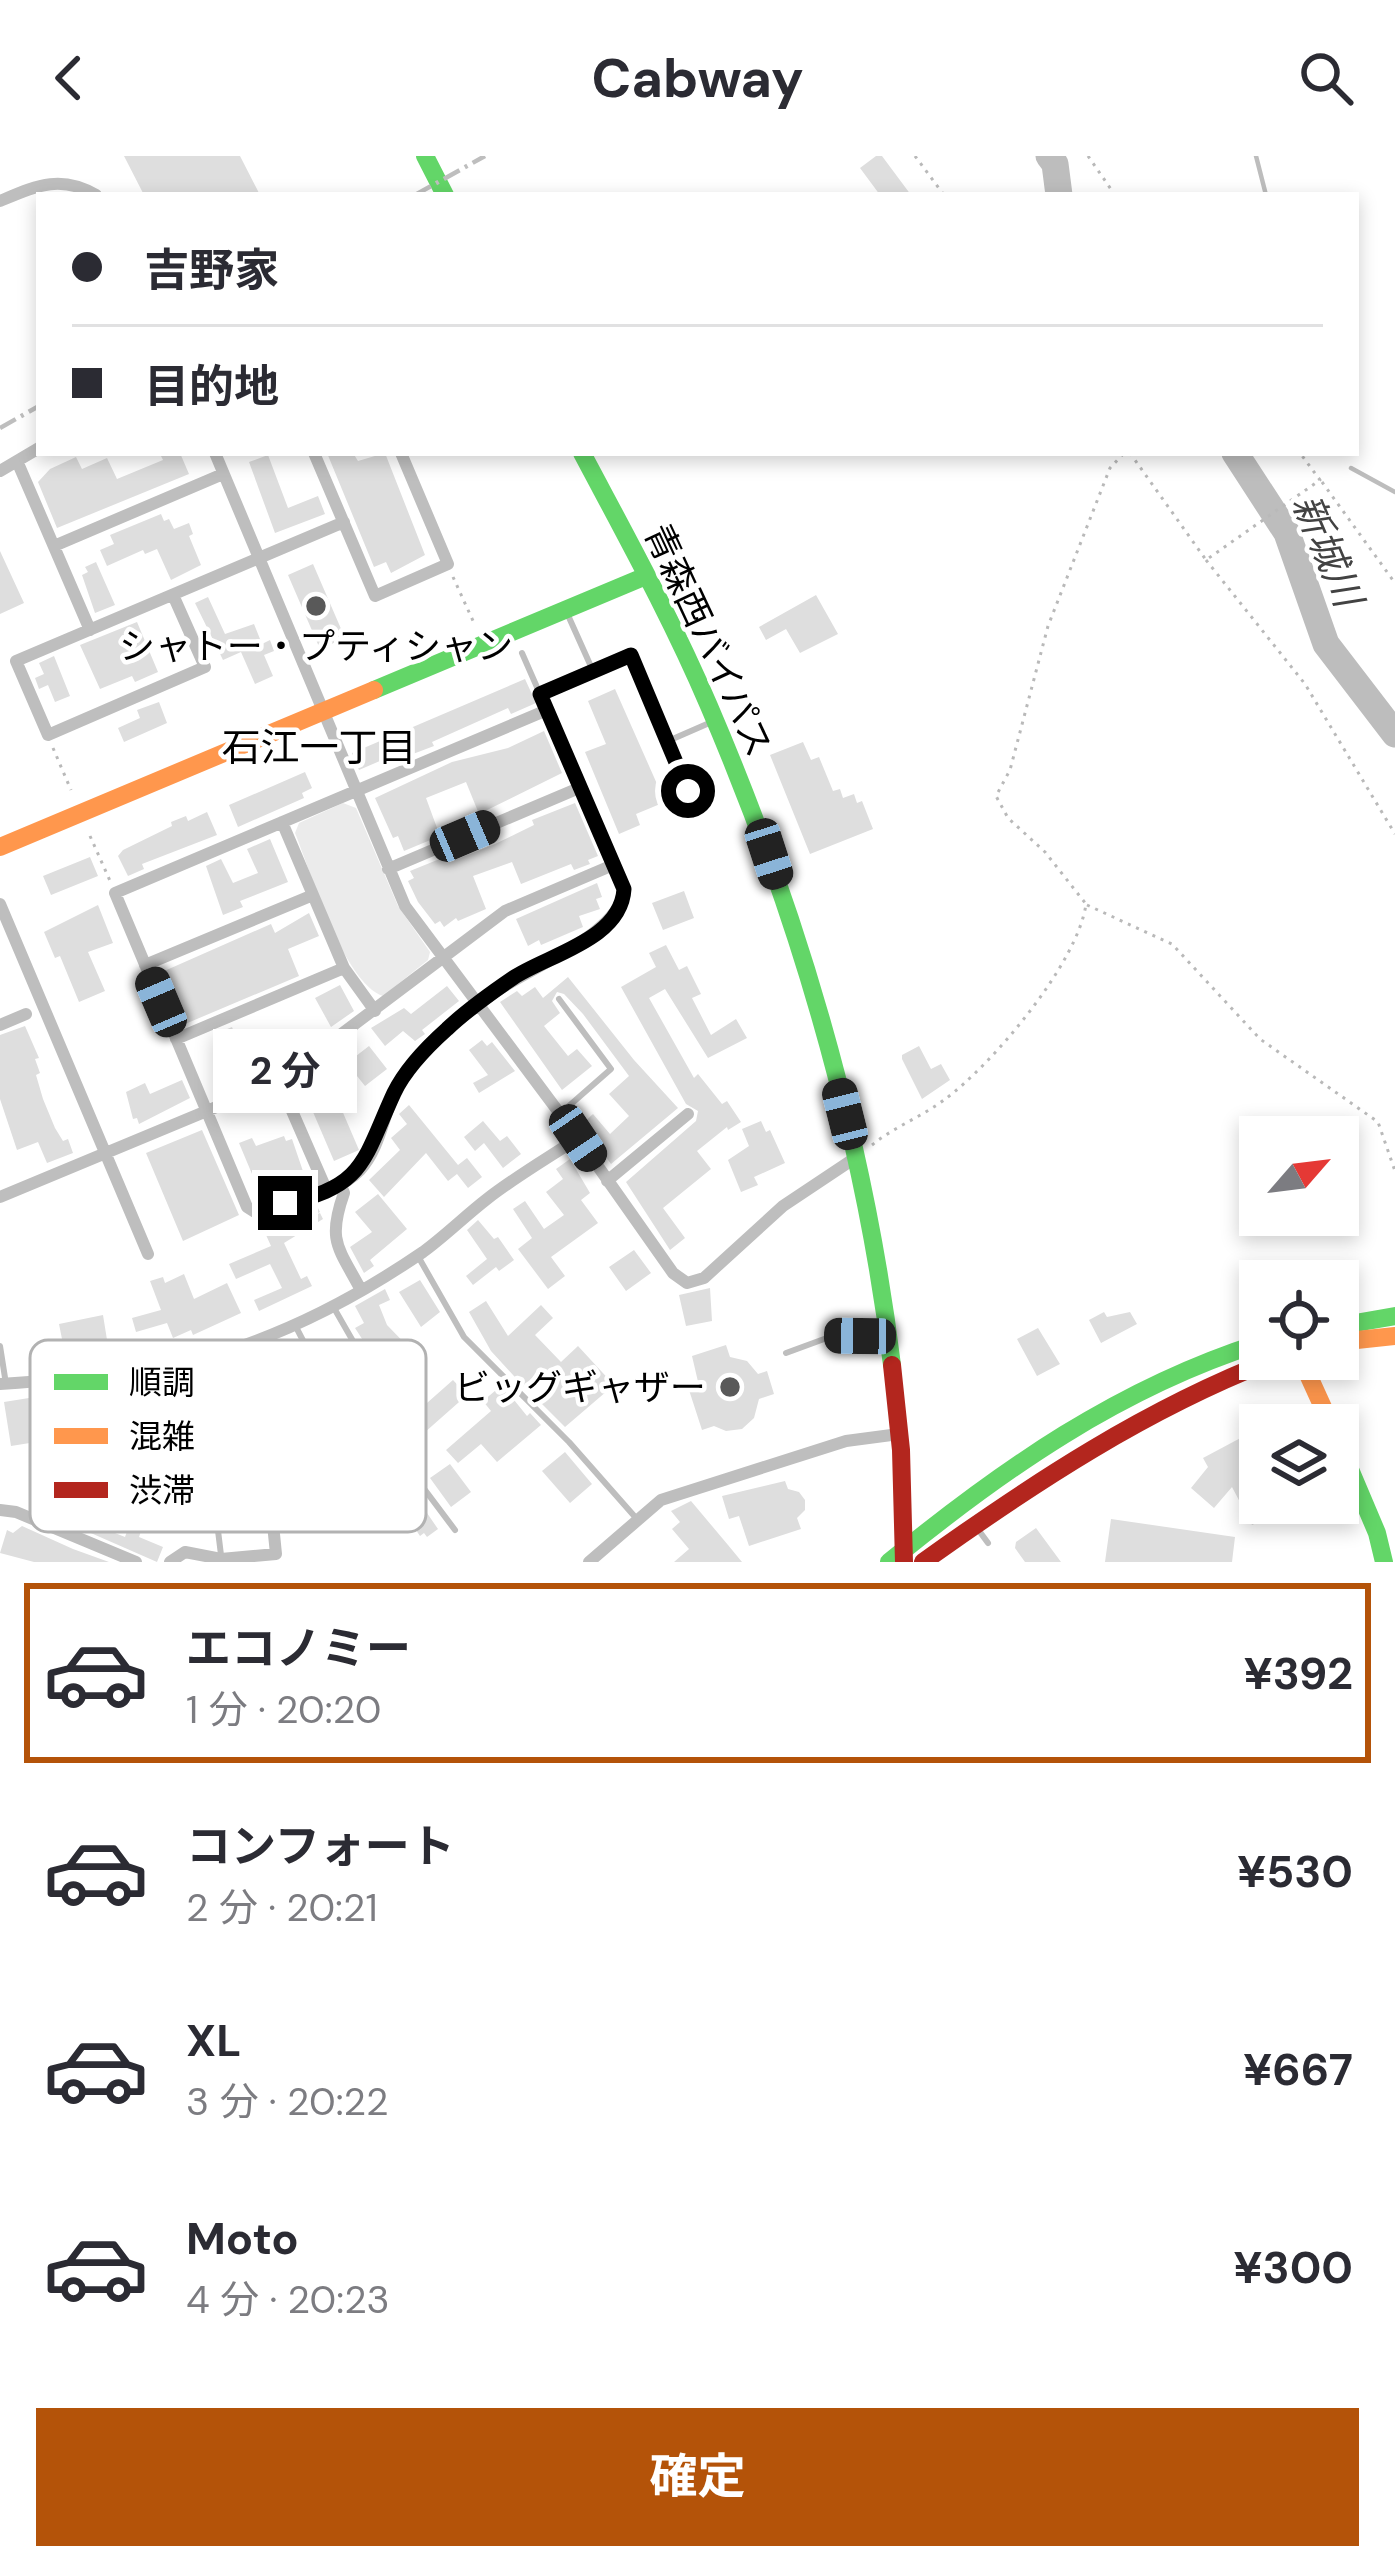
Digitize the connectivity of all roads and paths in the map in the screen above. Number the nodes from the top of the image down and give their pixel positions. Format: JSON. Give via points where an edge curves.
{"nodes":[{"id":1,"x":424,"y":156,"type":"edge"},
{"id":2,"x":915,"y":156,"type":"edge"},
{"id":3,"x":1088,"y":156,"type":"edge"},
{"id":4,"x":91,"y":192,"type":"edge"},
{"id":5,"x":443,"y":192,"type":"edge"},
{"id":6,"x":942,"y":192,"type":"edge"},
{"id":7,"x":1113,"y":192,"type":"edge"},
{"id":8,"x":0,"y":201,"type":"edge"},
{"id":9,"x":36,"y":450,"type":"edge"},
{"id":10,"x":220,"y":456,"type":"edge"},
{"id":11,"x":315,"y":456,"type":"edge"},
{"id":12,"x":402,"y":456,"type":"edge"},
{"id":13,"x":584,"y":456,"type":"edge"},
{"id":14,"x":1124,"y":456,"type":"edge"},
{"id":15,"x":1129,"y":456,"type":"edge"},
{"id":16,"x":1302,"y":456,"type":"edge"},
{"id":17,"x":17,"y":461,"type":"junction"},
{"id":18,"x":0,"y":471,"type":"edge"},
{"id":19,"x":223,"y":474,"type":"junction"},
{"id":20,"x":1318,"y":482,"type":"junction"},
{"id":21,"x":344,"y":522,"type":"junction"},
{"id":22,"x":54,"y":546,"type":"junction"},
{"id":23,"x":258,"y":558,"type":"junction"},
{"id":24,"x":1206,"y":560,"type":"junction"},
{"id":25,"x":448,"y":564,"type":"junction"},
{"id":26,"x":646,"y":576,"type":"junction"},
{"id":27,"x":1395,"y":583,"type":"edge"},
{"id":28,"x":173,"y":595,"type":"junction"},
{"id":29,"x":566,"y":609,"type":"junction"},
{"id":30,"x":474,"y":623,"type":"dead end"},
{"id":31,"x":90,"y":630,"type":"junction"},
{"id":32,"x":522,"y":653,"type":"dead end"},
{"id":33,"x":593,"y":671,"type":"junction"},
{"id":34,"x":540,"y":694,"type":"junction"},
{"id":35,"x":547,"y":710,"type":"junction"},
{"id":36,"x":322,"y":711,"type":"junction"},
{"id":37,"x":715,"y":721,"type":"junction"},
{"id":38,"x":48,"y":735,"type":"junction"},
{"id":39,"x":668,"y":741,"type":"junction"},
{"id":40,"x":580,"y":788,"type":"junction"},
{"id":41,"x":71,"y":790,"type":"dead end"},
{"id":42,"x":355,"y":791,"type":"junction"},
{"id":43,"x":688,"y":791,"type":"dead end"},
{"id":44,"x":282,"y":822,"type":"junction"},
{"id":45,"x":1395,"y":834,"type":"edge"},
{"id":46,"x":90,"y":836,"type":"dead end"},
{"id":47,"x":0,"y":847,"type":"edge"},
{"id":48,"x":613,"y":866,"type":"junction"},
{"id":49,"x":388,"y":868,"type":"junction"},
{"id":50,"x":115,"y":892,"type":"junction"},
{"id":51,"x":313,"y":895,"type":"junction"},
{"id":52,"x":0,"y":904,"type":"edge"},
{"id":53,"x":1086,"y":904,"type":"junction"},
{"id":54,"x":443,"y":958,"type":"junction"},
{"id":55,"x":146,"y":965,"type":"junction"},
{"id":56,"x":344,"y":968,"type":"junction"},
{"id":57,"x":559,"y":999,"type":"dead end"},
{"id":58,"x":480,"y":1004,"type":"junction"},
{"id":59,"x":374,"y":1011,"type":"junction"},
{"id":60,"x":26,"y":1014,"type":"dead end"},
{"id":61,"x":0,"y":1025,"type":"edge"},
{"id":62,"x":176,"y":1039,"type":"junction"},
{"id":63,"x":279,"y":1081,"type":"junction"},
{"id":64,"x":206,"y":1112,"type":"junction"},
{"id":65,"x":560,"y":1113,"type":"junction"},
{"id":66,"x":688,"y":1114,"type":"dead end"},
{"id":67,"x":578,"y":1138,"type":"junction"},
{"id":68,"x":105,"y":1154,"type":"junction"},
{"id":69,"x":856,"y":1157,"type":"junction"},
{"id":70,"x":1395,"y":1171,"type":"edge"},
{"id":71,"x":608,"y":1181,"type":"junction"},
{"id":72,"x":340,"y":1183,"type":"junction"},
{"id":73,"x":326,"y":1189,"type":"junction"},
{"id":74,"x":2,"y":1191,"type":"edge"},
{"id":75,"x":148,"y":1254,"type":"dead end"},
{"id":76,"x":417,"y":1255,"type":"junction"},
{"id":77,"x":361,"y":1290,"type":"junction"},
{"id":78,"x":332,"y":1305,"type":"junction"},
{"id":79,"x":1395,"y":1316,"type":"edge"},
{"id":80,"x":1359,"y":1322,"type":"edge"},
{"id":81,"x":294,"y":1324,"type":"junction"},
{"id":82,"x":887,"y":1336,"type":"junction"},
{"id":83,"x":1395,"y":1336,"type":"edge"},
{"id":84,"x":256,"y":1340,"type":"edge"},
{"id":85,"x":302,"y":1340,"type":"edge"},
{"id":86,"x":352,"y":1340,"type":"edge"},
{"id":87,"x":1359,"y":1340,"type":"edge"},
{"id":88,"x":0,"y":1346,"type":"edge"},
{"id":89,"x":1239,"y":1350,"type":"edge"},
{"id":90,"x":786,"y":1353,"type":"dead end"},
{"id":91,"x":1239,"y":1374,"type":"edge"},
{"id":92,"x":3,"y":1384,"type":"edge"},
{"id":93,"x":900,"y":1434,"type":"junction"},
{"id":94,"x":1359,"y":1491,"type":"edge"},
{"id":95,"x":426,"y":1492,"type":"edge"},
{"id":96,"x":0,"y":1510,"type":"edge"},
{"id":97,"x":30,"y":1518,"type":"edge"},
{"id":98,"x":638,"y":1520,"type":"junction"},
{"id":99,"x":975,"y":1525,"type":"junction"},
{"id":100,"x":455,"y":1530,"type":"dead end"},
{"id":101,"x":64,"y":1532,"type":"edge"},
{"id":102,"x":218,"y":1532,"type":"edge"},
{"id":103,"x":274,"y":1532,"type":"edge"},
{"id":104,"x":988,"y":1543,"type":"dead end"},
{"id":105,"x":899,"y":1558,"type":"edge"},
{"id":106,"x":221,"y":1559,"type":"junction"},
{"id":107,"x":136,"y":1562,"type":"edge"},
{"id":108,"x":170,"y":1562,"type":"edge"},
{"id":109,"x":589,"y":1562,"type":"edge"},
{"id":110,"x":923,"y":1562,"type":"edge"},
{"id":111,"x":1384,"y":1562,"type":"edge"}],
"edges":[{"from":1,"to":5,"type":"main road"},
{"from":2,"to":6,"type":"path"},
{"from":3,"to":7,"type":"path"},
{"from":4,"to":8,"type":"street","via":[[47,182]]},
{"from":9,"to":17,"type":"street"},
{"from":10,"to":19,"type":"street"},
{"from":11,"to":21,"type":"street"},
{"from":12,"to":25,"type":"street"},
{"from":13,"to":26,"type":"main road","name":"青森西バイパス"},
{"from":14,"to":53,"type":"path","via":[[1110,468],[1048,626],[996,796]]},
{"from":15,"to":24,"type":"path"},
{"from":16,"to":20,"type":"path"},
{"from":17,"to":18,"type":"street"},
{"from":17,"to":22,"type":"street"},
{"from":19,"to":22,"type":"street"},
{"from":19,"to":23,"type":"street"},
{"from":20,"to":24,"type":"path"},
{"from":20,"to":27,"type":"path"},
{"from":21,"to":23,"type":"street"},
{"from":21,"to":25,"type":"street","via":[[375,596]]},
{"from":22,"to":31,"type":"street"},
{"from":23,"to":28,"type":"street"},
{"from":23,"to":36,"type":"street"},
{"from":24,"to":45,"type":"path","via":[[1305,684]]},
{"from":25,"to":30,"type":"path"},
{"from":26,"to":29,"type":"main road"},
{"from":26,"to":37,"type":"main road","name":"青森西バイパス"},
{"from":28,"to":31,"type":"street"},
{"from":28,"to":38,"type":"street","via":[[205,667]]},
{"from":29,"to":33,"type":"lane"},
{"from":29,"to":36,"type":"main road"},
{"from":31,"to":38,"type":"street","via":[[16,662]]},
{"from":32,"to":34,"type":"lane"},
{"from":33,"to":34,"type":"lane"},
{"from":33,"to":39,"type":"lane","via":[[631,655]]},
{"from":34,"to":35,"type":"lane"},
{"from":35,"to":40,"type":"street"},
{"from":35,"to":42,"type":"street"},
{"from":36,"to":42,"type":"street"},
{"from":36,"to":47,"type":"main road"},
{"from":37,"to":39,"type":"lane"},
{"from":37,"to":69,"type":"main road","name":"青森西バイパス","via":[[811,982]]},
{"from":38,"to":41,"type":"path"},
{"from":39,"to":43,"type":"lane"},
{"from":40,"to":48,"type":"street"},
{"from":40,"to":49,"type":"street"},
{"from":42,"to":44,"type":"street"},
{"from":42,"to":49,"type":"street"},
{"from":44,"to":50,"type":"street"},
{"from":44,"to":51,"type":"street"},
{"from":46,"to":50,"type":"path"},
{"from":48,"to":54,"type":"street","via":[[505,911]]},
{"from":48,"to":58,"type":"street","via":[[623,900],[595,935],[513,977]]},
{"from":49,"to":54,"type":"street"},
{"from":50,"to":55,"type":"street"},
{"from":51,"to":55,"type":"street"},
{"from":51,"to":56,"type":"street"},
{"from":52,"to":68,"type":"street"},
{"from":53,"to":69,"type":"path","via":[[1063,968],[1016,1027],[945,1099]]},
{"from":53,"to":70,"type":"path","via":[[1172,944],[1260,1039],[1378,1122]]},
{"from":54,"to":58,"type":"street"},
{"from":54,"to":59,"type":"street"},
{"from":55,"to":62,"type":"street"},
{"from":56,"to":59,"type":"street"},
{"from":56,"to":62,"type":"street"},
{"from":57,"to":65,"type":"lane","via":[[611,1069]]},
{"from":58,"to":65,"type":"street"},
{"from":58,"to":72,"type":"street","via":[[408,1071],[368,1157]]},
{"from":59,"to":63,"type":"street"},
{"from":60,"to":61,"type":"street"},
{"from":62,"to":64,"type":"street"},
{"from":63,"to":64,"type":"street"},
{"from":63,"to":73,"type":"street"},
{"from":64,"to":68,"type":"street"},
{"from":64,"to":73,"type":"street","via":[[247,1208],[258,1214]]},
{"from":65,"to":67,"type":"street"},
{"from":66,"to":71,"type":"street"},
{"from":67,"to":71,"type":"street"},
{"from":67,"to":76,"type":"street"},
{"from":68,"to":74,"type":"street"},
{"from":68,"to":75,"type":"street"},
{"from":69,"to":71,"type":"street","via":[[783,1206],[704,1278],[687,1283]]},
{"from":69,"to":82,"type":"main road","name":"青森西バイパス"},
{"from":72,"to":73,"type":"street"},
{"from":72,"to":77,"type":"street","via":[[332,1225]]},
{"from":76,"to":77,"type":"street"},
{"from":76,"to":98,"type":"lane","via":[[464,1336]]},
{"from":77,"to":78,"type":"street"},
{"from":78,"to":81,"type":"street"},
{"from":78,"to":86,"type":"lane"},
{"from":79,"to":80,"type":"main road"},
{"from":81,"to":84,"type":"street"},
{"from":81,"to":85,"type":"lane"},
{"from":82,"to":90,"type":"lane","via":[[835,1335]]},
{"from":82,"to":93,"type":"main road","name":"青森西バイパス"},
{"from":83,"to":87,"type":"main road"},
{"from":88,"to":92,"type":"lane"},
{"from":89,"to":105,"type":"main road","via":[[1115,1404],[1048,1444]]},
{"from":91,"to":99,"type":"main road","via":[[1132,1420]]},
{"from":93,"to":98,"type":"street","via":[[846,1441],[661,1500]]},
{"from":93,"to":105,"type":"main road","name":"青森西バイパス"},
{"from":94,"to":111,"type":"main road"},
{"from":95,"to":100,"type":"lane"},
{"from":96,"to":97,"type":"street"},
{"from":98,"to":109,"type":"street"},
{"from":99,"to":104,"type":"lane"},
{"from":99,"to":110,"type":"main road"},
{"from":101,"to":107,"type":"street"},
{"from":102,"to":106,"type":"lane"},
{"from":103,"to":106,"type":"street","via":[[276,1554]]},
{"from":106,"to":108,"type":"street","via":[[184,1552]]}]}
